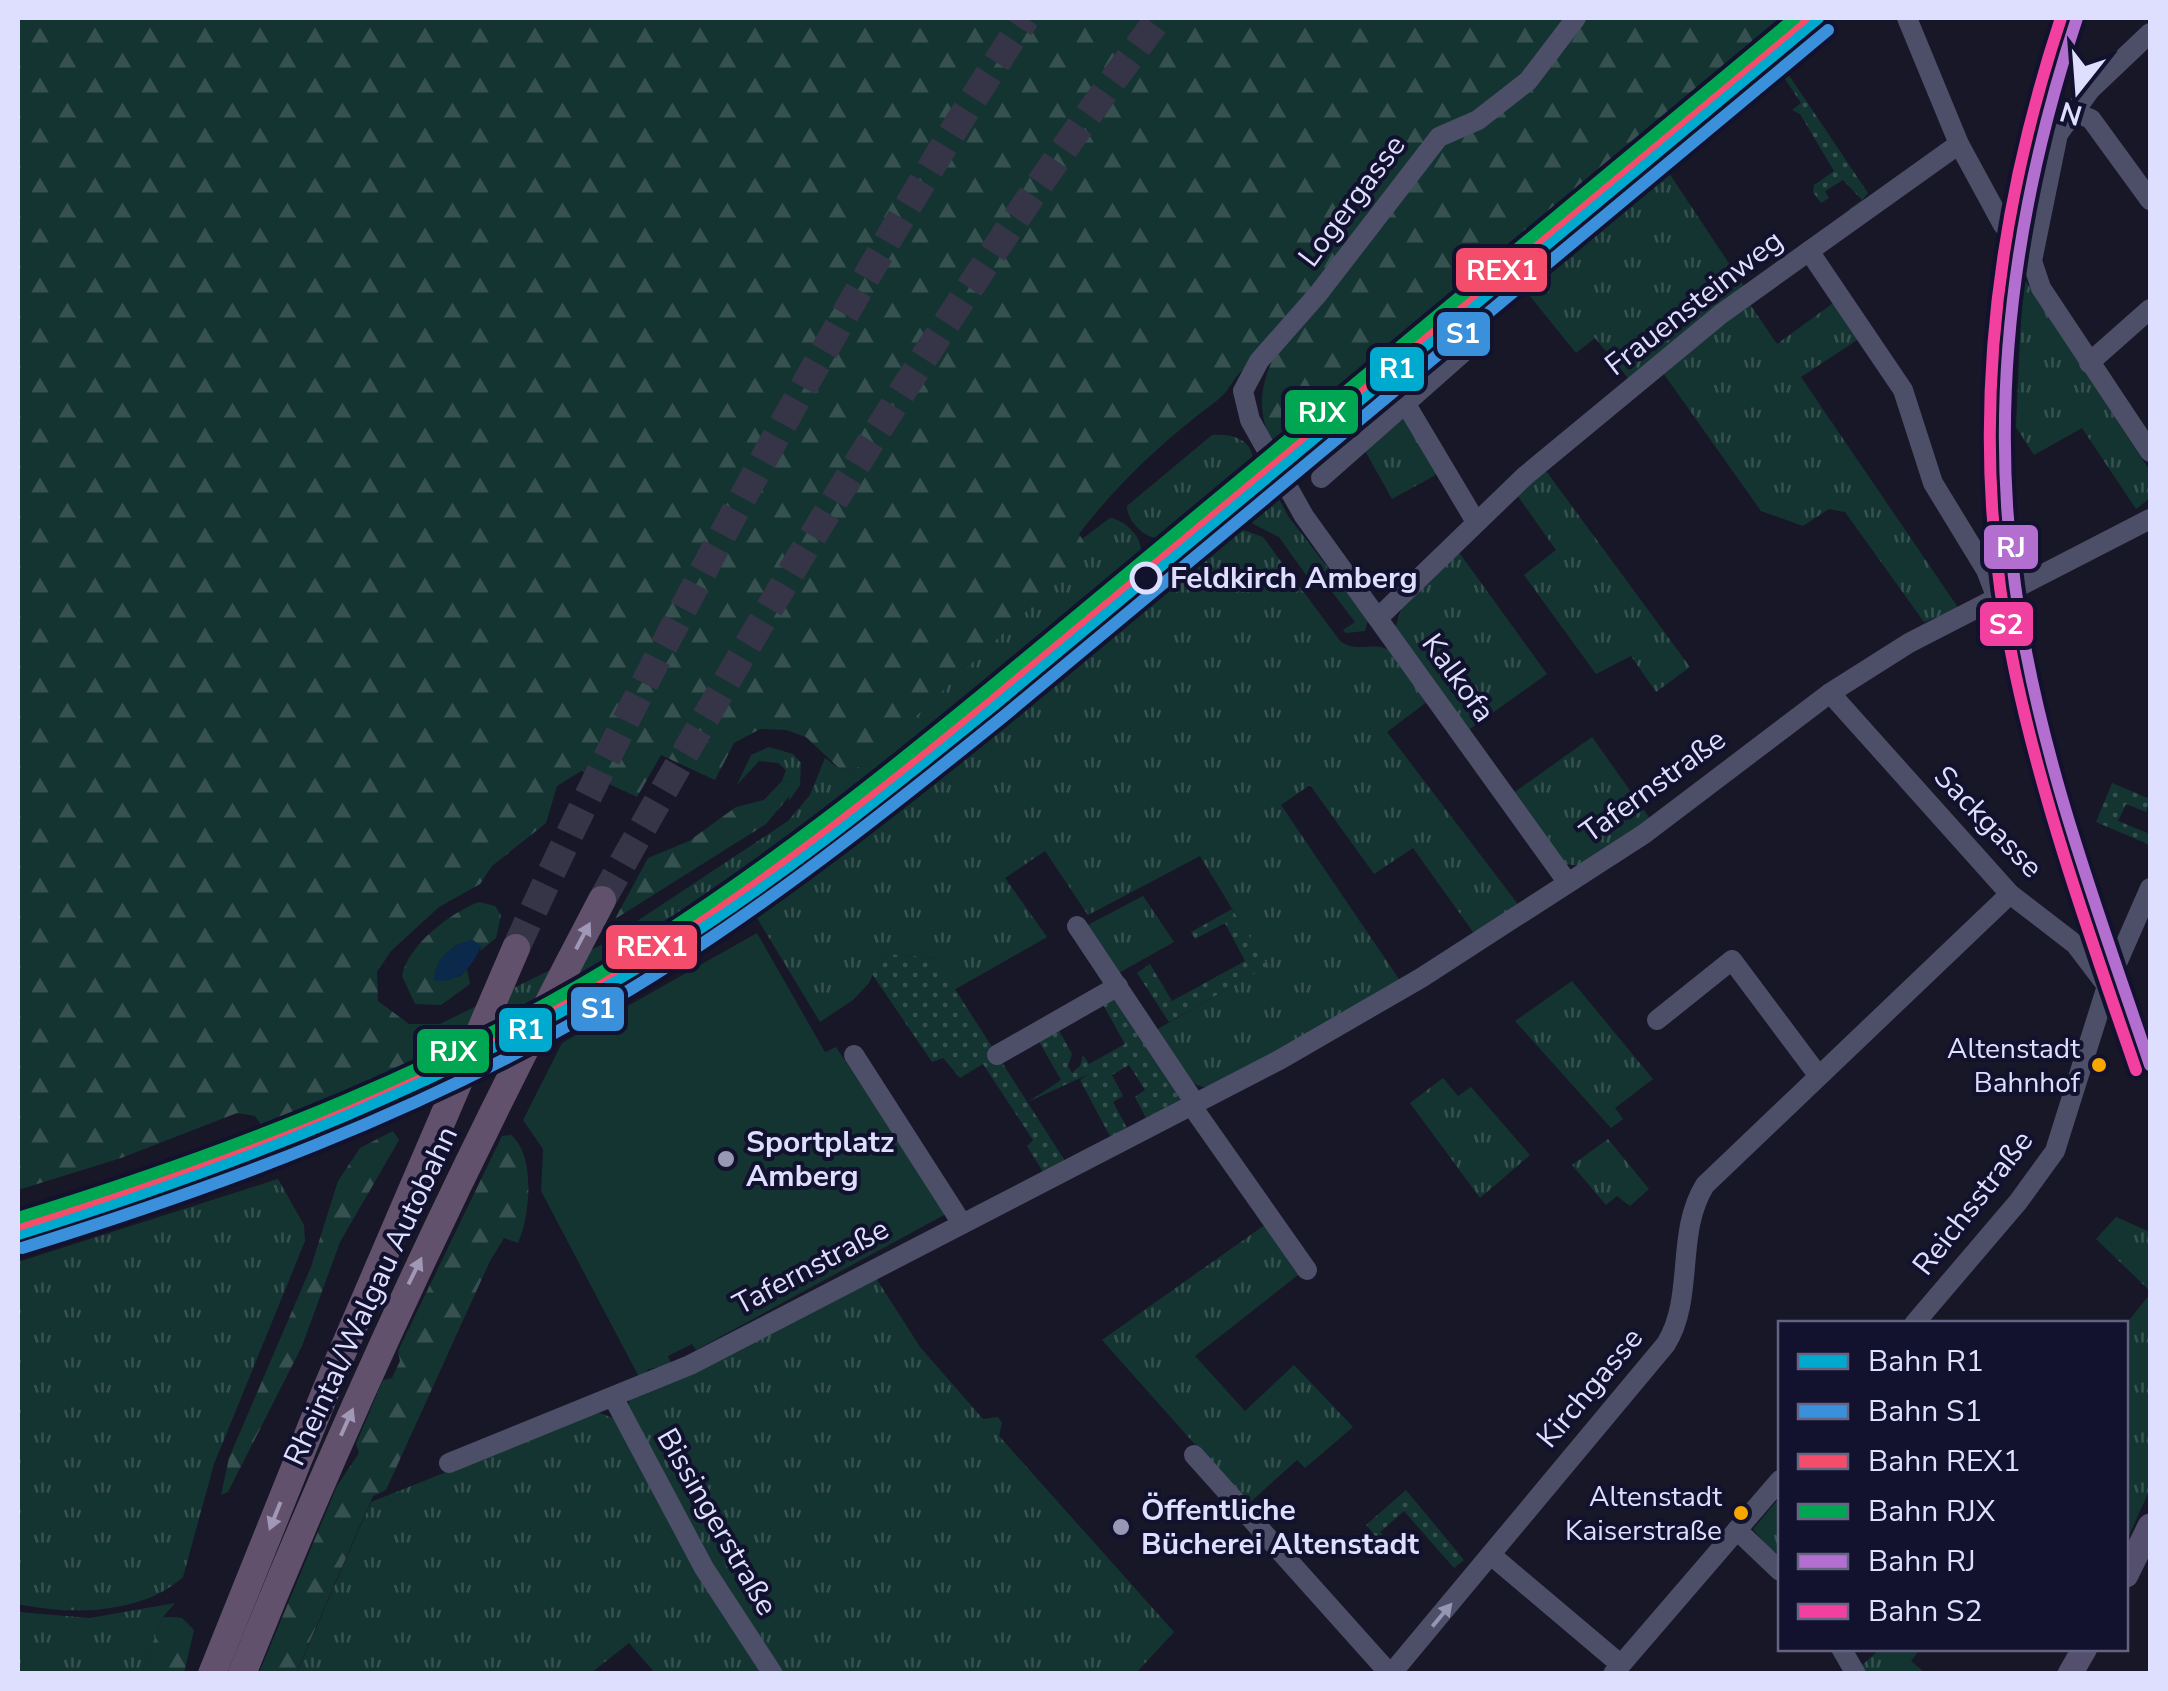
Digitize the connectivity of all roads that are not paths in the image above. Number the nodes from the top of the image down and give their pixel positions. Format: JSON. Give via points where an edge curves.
{"nodes":[{"id":1,"x":1576,"y":18,"type":"edge"},
{"id":2,"x":1907,"y":18,"type":"edge"},
{"id":3,"x":2150,"y":33,"type":"edge"},
{"id":4,"x":2071,"y":111,"type":"junction"},
{"id":5,"x":1958,"y":144,"type":"junction"},
{"id":6,"x":2150,"y":200,"type":"edge"},
{"id":7,"x":2003,"y":225,"type":"dead end"},
{"id":8,"x":1809,"y":251,"type":"junction"},
{"id":9,"x":2150,"y":309,"type":"edge"},
{"id":10,"x":1484,"y":334,"type":"dead end"},
{"id":11,"x":2090,"y":362,"type":"junction"},
{"id":12,"x":1244,"y":403,"type":"joint"},
{"id":13,"x":1406,"y":406,"type":"junction"},
{"id":14,"x":2150,"y":452,"type":"edge"},
{"id":15,"x":1321,"y":478,"type":"dead end"},
{"id":16,"x":2150,"y":519,"type":"edge"},
{"id":17,"x":1476,"y":522,"type":"junction"},
{"id":18,"x":1996,"y":596,"type":"junction"},
{"id":19,"x":1378,"y":618,"type":"junction"},
{"id":20,"x":1830,"y":694,"type":"junction"},
{"id":21,"x":1568,"y":883,"type":"junction"},
{"id":22,"x":2010,"y":894,"type":"junction"},
{"id":23,"x":602,"y":900,"type":"tunnel mouth"},
{"id":24,"x":2148,"y":903,"type":"edge"},
{"id":25,"x":1078,"y":926,"type":"dead end"},
{"id":26,"x":516,"y":948,"type":"tunnel mouth"},
{"id":27,"x":1118,"y":986,"type":"junction"},
{"id":28,"x":2106,"y":986,"type":"junction"},
{"id":29,"x":1656,"y":1020,"type":"dead end"},
{"id":30,"x":997,"y":1055,"type":"dead end"},
{"id":31,"x":854,"y":1056,"type":"dead end"},
{"id":32,"x":1818,"y":1075,"type":"junction"},
{"id":33,"x":1193,"y":1104,"type":"junction"},
{"id":34,"x":961,"y":1222,"type":"junction"},
{"id":35,"x":1306,"y":1270,"type":"dead end"},
{"id":36,"x":1917,"y":1321,"type":"edge"},
{"id":37,"x":613,"y":1397,"type":"junction"},
{"id":38,"x":1194,"y":1455,"type":"dead end"},
{"id":39,"x":449,"y":1463,"type":"dead end"},
{"id":40,"x":1778,"y":1482,"type":"edge"},
{"id":41,"x":2150,"y":1526,"type":"edge"},
{"id":42,"x":1736,"y":1530,"type":"junction"},
{"id":43,"x":1491,"y":1555,"type":"junction"},
{"id":44,"x":1778,"y":1569,"type":"edge"},
{"id":45,"x":2128,"y":1571,"type":"edge"},
{"id":46,"x":1843,"y":1651,"type":"edge"},
{"id":47,"x":2083,"y":1651,"type":"edge"},
{"id":48,"x":1616,"y":1669,"type":"edge"},
{"id":49,"x":212,"y":1674,"type":"edge"},
{"id":50,"x":242,"y":1674,"type":"edge"},
{"id":51,"x":773,"y":1674,"type":"edge"},
{"id":52,"x":1390,"y":1674,"type":"edge"},
{"id":53,"x":1856,"y":1674,"type":"edge"},
{"id":54,"x":2070,"y":1674,"type":"edge"}],
"edges":[{"from":1,"to":12,"type":"street","name":"Logergasse","via":[[1528,82],[1478,120],[1438,137],[1259,361],[1245,384]]},
{"from":2,"to":5,"type":"street"},
{"from":3,"to":4,"type":"street"},
{"from":4,"to":6,"type":"street","via":[[2091,120]]},
{"from":4,"to":11,"type":"street","via":[[2058,134],[2032,261],[2041,288]]},
{"from":5,"to":7,"type":"street"},
{"from":5,"to":8,"type":"street","name":"Frauensteinweg"},
{"from":8,"to":17,"type":"street","name":"Frauensteinweg","via":[[1722,314]]},
{"from":8,"to":18,"type":"street","via":[[1903,390],[1933,483]]},
{"from":9,"to":11,"type":"street"},
{"from":10,"to":13,"type":"street"},
{"from":11,"to":14,"type":"street"},
{"from":12,"to":19,"type":"street","name":"Kalkofa","via":[[1304,516]]},
{"from":13,"to":15,"type":"street"},
{"from":13,"to":17,"type":"street"},
{"from":16,"to":18,"type":"street","name":"Tafernstraße"},
{"from":17,"to":19,"type":"street","name":"Frauensteinweg"},
{"from":18,"to":20,"type":"street","name":"Tafernstraße"},
{"from":19,"to":21,"type":"street","name":"Kalkofa"},
{"from":20,"to":21,"type":"street","name":"Tafernstraße"},
{"from":20,"to":22,"type":"street","name":"Sackgasse"},
{"from":21,"to":33,"type":"street","name":"Tafernstraße","via":[[1421,978]]},
{"from":22,"to":28,"type":"street","name":"Sackgasse","via":[[2076,944]]},
{"from":22,"to":32,"type":"street","name":"Kirchgasse"},
{"from":50,"to":23,"type":"highway","name":"Rheintal/Walgau Autobahn","one_way":true,"via":[[346,1425],[475,1148]]},
{"from":24,"to":28,"type":"street","name":"Reichsstraße"},
{"from":25,"to":27,"type":"street"},
{"from":26,"to":49,"type":"highway","name":"Rheintal/Walgau Autobahn","one_way":true},
{"from":27,"to":30,"type":"street"},
{"from":27,"to":33,"type":"street"},
{"from":28,"to":36,"type":"street","name":"Reichsstraße","via":[[2056,1151]]},
{"from":29,"to":32,"type":"street","via":[[1732,960]]},
{"from":31,"to":34,"type":"street"},
{"from":32,"to":43,"type":"street","name":"Kirchgasse","via":[[1705,1184],[1690,1223],[1671,1336]]},
{"from":33,"to":34,"type":"street","name":"Tafernstraße"},
{"from":33,"to":35,"type":"street"},
{"from":34,"to":37,"type":"street","name":"Tafernstraße","via":[[690,1364]]},
{"from":37,"to":39,"type":"street","name":"Tafernstraße"},
{"from":37,"to":51,"type":"street","name":"Bissingerstraße","via":[[704,1568]]},
{"from":38,"to":52,"type":"street"},
{"from":40,"to":42,"type":"street"},
{"from":41,"to":45,"type":"main road"},
{"from":42,"to":44,"type":"street"},
{"from":42,"to":48,"type":"street"},
{"from":43,"to":48,"type":"street"},
{"from":52,"to":43,"type":"street","name":"Kirchgasse","one_way":true},
{"from":46,"to":53,"type":"street"},
{"from":47,"to":54,"type":"main road"}]}
